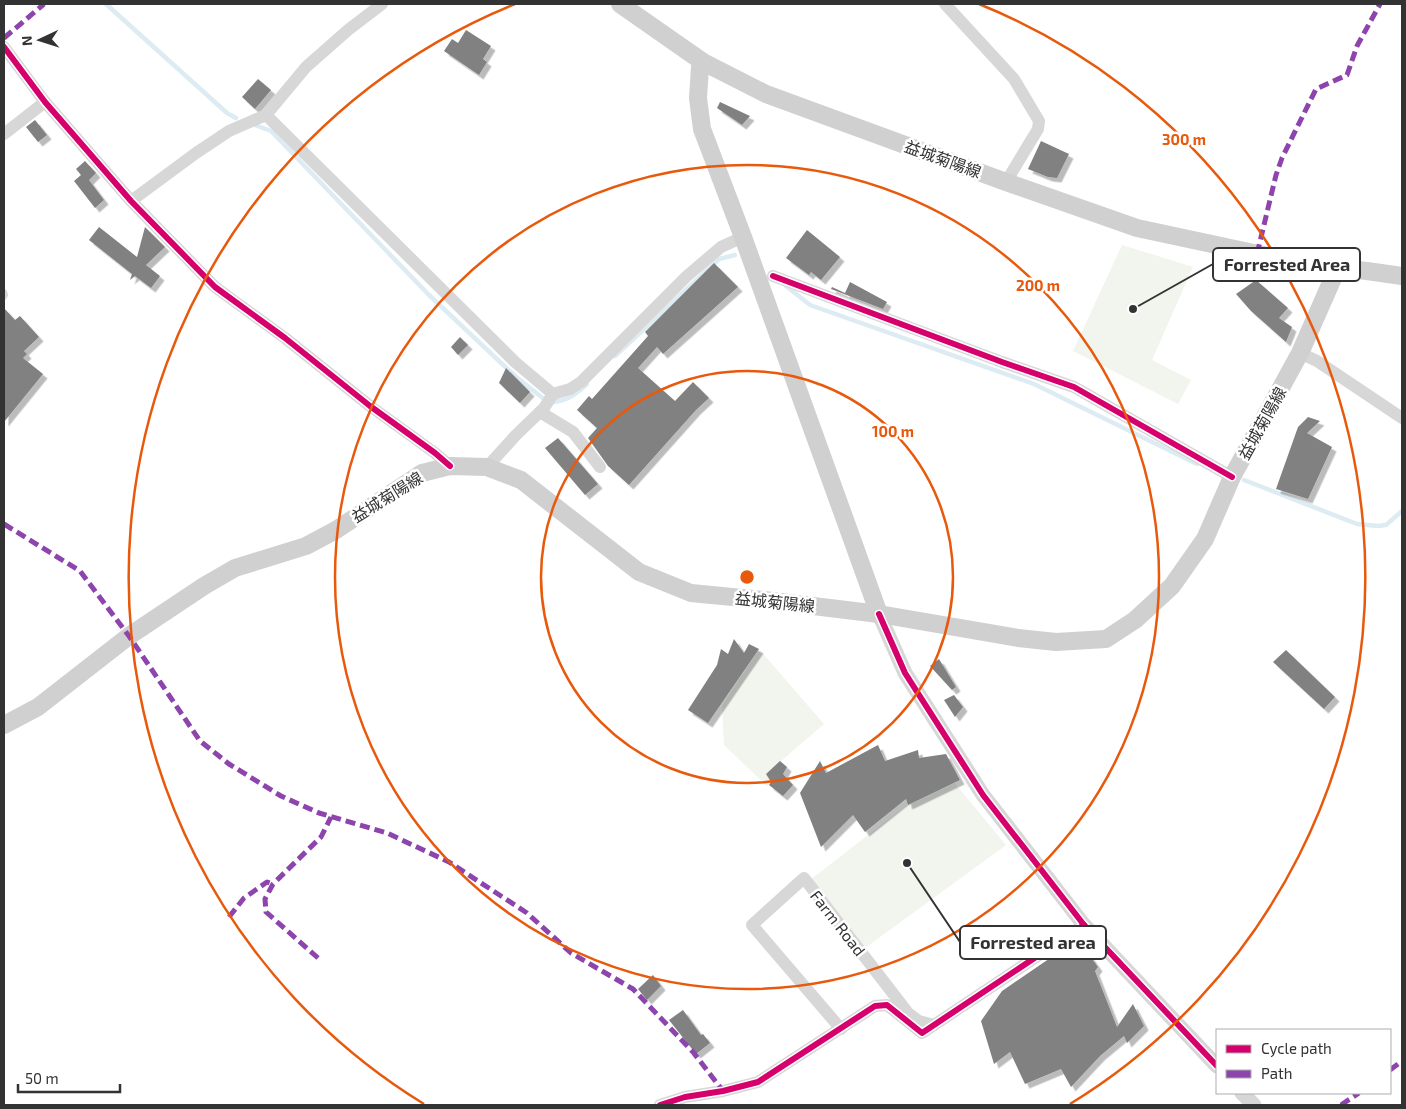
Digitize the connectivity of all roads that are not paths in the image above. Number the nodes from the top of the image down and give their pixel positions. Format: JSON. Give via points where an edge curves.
{"nodes":[{"id":1,"x":382,"y":4,"type":"edge"},
{"id":2,"x":620,"y":4,"type":"edge"},
{"id":3,"x":945,"y":4,"type":"edge"},
{"id":4,"x":4,"y":47,"type":"edge"},
{"id":5,"x":703,"y":62,"type":"junction"},
{"id":6,"x":45,"y":102,"type":"junction"},
{"id":7,"x":266,"y":115,"type":"junction"},
{"id":8,"x":4,"y":134,"type":"edge"},
{"id":9,"x":1006,"y":182,"type":"junction"},
{"id":10,"x":131,"y":201,"type":"junction"},
{"id":11,"x":743,"y":237,"type":"junction"},
{"id":12,"x":1337,"y":269,"type":"junction"},
{"id":13,"x":774,"y":276,"type":"dead end"},
{"id":14,"x":1402,"y":276,"type":"edge"},
{"id":15,"x":4,"y":292,"type":"edge"},
{"id":16,"x":4,"y":296,"type":"edge"},
{"id":17,"x":1300,"y":353,"type":"junction"},
{"id":18,"x":553,"y":394,"type":"junction"},
{"id":19,"x":540,"y":412,"type":"junction"},
{"id":20,"x":1402,"y":418,"type":"edge"},
{"id":21,"x":450,"y":466,"type":"junction"},
{"id":22,"x":487,"y":467,"type":"junction"},
{"id":23,"x":600,"y":467,"type":"dead end"},
{"id":24,"x":1232,"y":477,"type":"junction"},
{"id":25,"x":879,"y":614,"type":"junction"},
{"id":26,"x":4,"y":726,"type":"edge"},
{"id":27,"x":1084,"y":924,"type":"junction"},
{"id":28,"x":934,"y":1025,"type":"junction"},
{"id":29,"x":841,"y":1029,"type":"junction"},
{"id":30,"x":1216,"y":1065,"type":"edge"},
{"id":31,"x":1243,"y":1094,"type":"edge"},
{"id":32,"x":660,"y":1105,"type":"edge"},
{"id":33,"x":1254,"y":1105,"type":"edge"}],
"edges":[{"from":1,"to":7,"type":"street","via":[[306,67]]},
{"from":2,"to":5,"type":"main road","name":"益城菊陽線"},
{"from":3,"to":9,"type":"street","via":[[1014,79],[1039,121],[1038,129]]},
{"from":4,"to":6,"type":"street"},
{"from":5,"to":9,"type":"main road","name":"益城菊陽線","via":[[766,94]]},
{"from":5,"to":11,"type":"main road","via":[[698,98],[702,129]]},
{"from":6,"to":8,"type":"street"},
{"from":6,"to":10,"type":"street"},
{"from":7,"to":10,"type":"street","via":[[230,131]]},
{"from":7,"to":18,"type":"street","via":[[515,362]]},
{"from":9,"to":12,"type":"main road","name":"益城菊陽線","via":[[1137,228]]},
{"from":10,"to":21,"type":"street","via":[[214,287]]},
{"from":11,"to":18,"type":"street","via":[[721,247],[687,276],[581,382]]},
{"from":11,"to":25,"type":"main road"},
{"from":12,"to":14,"type":"main road","name":"益城菊陽線"},
{"from":12,"to":17,"type":"main road","name":"益城菊陽線"},
{"from":13,"to":24,"type":"street","via":[[1074,387]]},
{"from":15,"to":16,"type":"lane"},
{"from":17,"to":20,"type":"street"},
{"from":17,"to":24,"type":"main road","name":"益城菊陽線"},
{"from":18,"to":19,"type":"street"},
{"from":19,"to":22,"type":"street"},
{"from":19,"to":23,"type":"street","via":[[573,432]]},
{"from":21,"to":22,"type":"main road","name":"益城菊陽線"},
{"from":21,"to":26,"type":"main road","name":"益城菊陽線","via":[[422,473],[306,546],[235,568],[204,586],[129,636],[38,707]]},
{"from":22,"to":25,"type":"main road","name":"益城菊陽線","via":[[521,480],[639,572],[691,593]]},
{"from":24,"to":25,"type":"main road","name":"益城菊陽線","via":[[1205,539],[1172,586],[1134,620],[1106,638],[1056,642],[1018,638]]},
{"from":25,"to":27,"type":"street","via":[[905,672],[983,795]]},
{"from":27,"to":28,"type":"street"},
{"from":27,"to":30,"type":"street"},
{"from":28,"to":29,"type":"street","via":[[922,1033],[887,1005],[875,1006]]},
{"from":28,"to":29,"type":"street","name":"Farm Road","via":[[919,1021],[908,1013],[804,878],[752,925]]},
{"from":29,"to":32,"type":"street","via":[[758,1082]]},
{"from":31,"to":33,"type":"street"}]}
